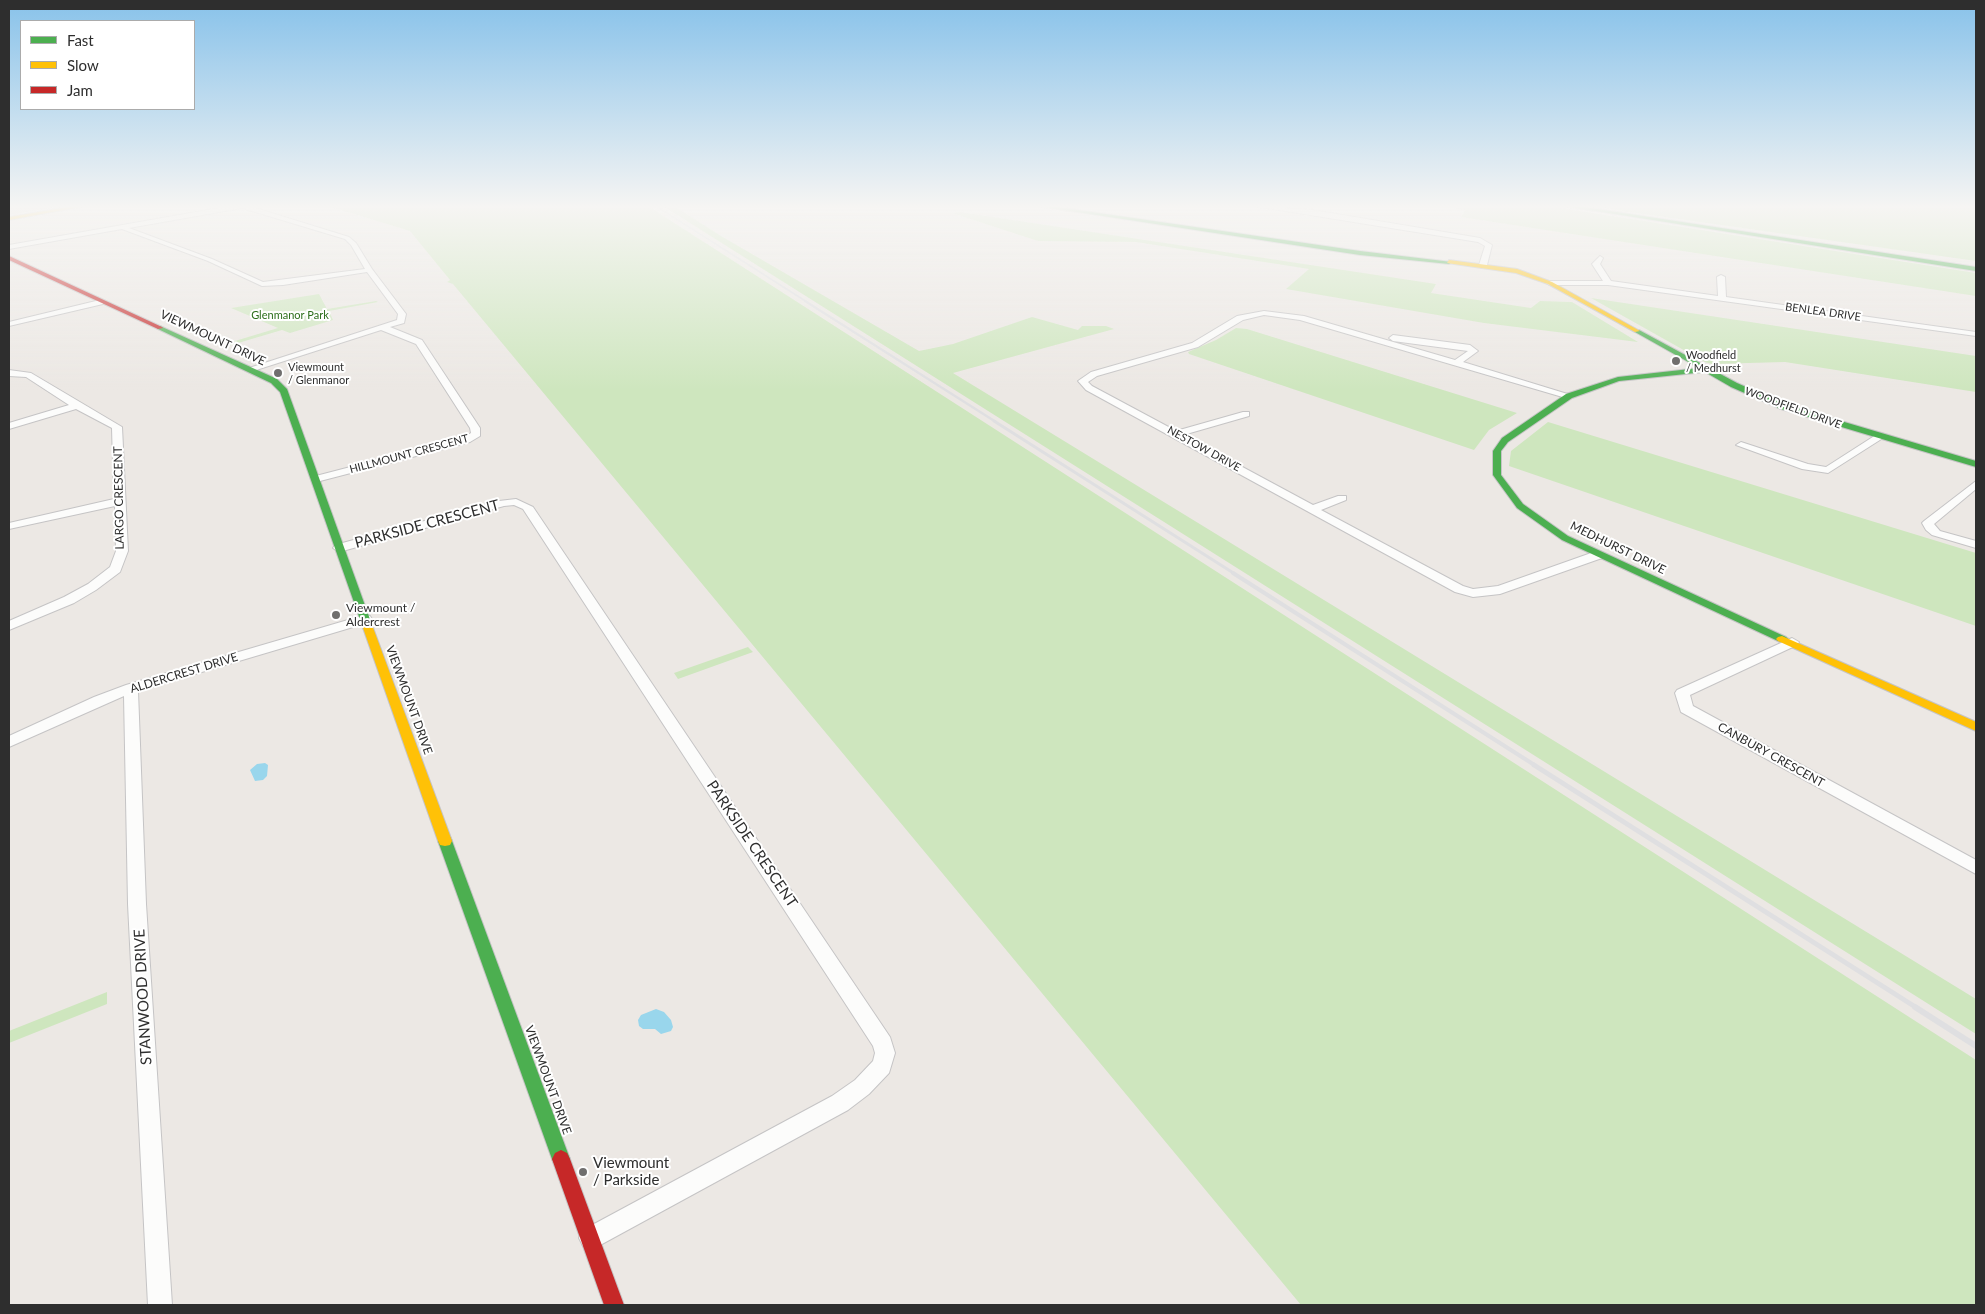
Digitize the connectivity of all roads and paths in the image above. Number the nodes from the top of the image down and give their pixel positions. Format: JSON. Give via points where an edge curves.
{"nodes":[{"id":1,"x":28,"y":267,"type":"edge"},
{"id":2,"x":226,"y":267,"type":"edge"},
{"id":3,"x":367,"y":267,"type":"edge"},
{"id":4,"x":1496,"y":267,"type":"edge"},
{"id":5,"x":1598,"y":267,"type":"edge"},
{"id":6,"x":369,"y":270,"type":"junction"},
{"id":7,"x":1721,"y":277,"type":"dead end"},
{"id":8,"x":1550,"y":283,"type":"junction"},
{"id":9,"x":1608,"y":283,"type":"junction"},
{"id":10,"x":1722,"y":298,"type":"junction"},
{"id":11,"x":100,"y":302,"type":"junction"},
{"id":12,"x":9,"y":324,"type":"edge"},
{"id":13,"x":384,"y":328,"type":"junction"},
{"id":14,"x":1976,"y":334,"type":"edge"},
{"id":15,"x":1361,"y":335,"type":"junction"},
{"id":16,"x":1456,"y":363,"type":"junction"},
{"id":17,"x":250,"y":369,"type":"junction"},
{"id":18,"x":1705,"y":370,"type":"junction"},
{"id":19,"x":9,"y":373,"type":"edge"},
{"id":20,"x":1569,"y":396,"type":"junction"},
{"id":21,"x":76,"y":406,"type":"junction"},
{"id":22,"x":1246,"y":414,"type":"dead end"},
{"id":23,"x":9,"y":426,"type":"edge"},
{"id":24,"x":1177,"y":434,"type":"junction"},
{"id":25,"x":1879,"y":436,"type":"junction"},
{"id":26,"x":1741,"y":445,"type":"dead end"},
{"id":27,"x":1976,"y":464,"type":"edge"},
{"id":28,"x":316,"y":479,"type":"junction"},
{"id":29,"x":1976,"y":484,"type":"edge"},
{"id":30,"x":1342,"y":498,"type":"dead end"},
{"id":31,"x":120,"y":501,"type":"junction"},
{"id":32,"x":1313,"y":509,"type":"junction"},
{"id":33,"x":9,"y":526,"type":"edge"},
{"id":34,"x":1976,"y":545,"type":"edge"},
{"id":35,"x":338,"y":548,"type":"junction"},
{"id":36,"x":1598,"y":555,"type":"junction"},
{"id":37,"x":365,"y":619,"type":"junction"},
{"id":38,"x":9,"y":626,"type":"edge"},
{"id":39,"x":1792,"y":642,"type":"junction"},
{"id":40,"x":131,"y":688,"type":"junction"},
{"id":41,"x":1976,"y":727,"type":"edge"},
{"id":42,"x":9,"y":742,"type":"edge"},
{"id":43,"x":1976,"y":868,"type":"edge"},
{"id":44,"x":591,"y":1238,"type":"junction"},
{"id":45,"x":160,"y":1305,"type":"edge"},
{"id":46,"x":614,"y":1305,"type":"edge"}],
"edges":[{"from":1,"to":11,"type":"street","name":"VIEWMOUNT DRIVE"},
{"from":2,"to":6,"type":"street","via":[[262,284]]},
{"from":3,"to":6,"type":"street"},
{"from":4,"to":8,"type":"street","name":"WOODFIELD DRIVE"},
{"from":5,"to":9,"type":"street"},
{"from":6,"to":13,"type":"street","via":[[402,314],[401,321]]},
{"from":7,"to":10,"type":"street"},
{"from":8,"to":9,"type":"street","name":"BENLEA DRIVE"},
{"from":8,"to":18,"type":"street","name":"WOODFIELD DRIVE"},
{"from":9,"to":10,"type":"street","name":"BENLEA DRIVE"},
{"from":10,"to":14,"type":"street","name":"BENLEA DRIVE"},
{"from":11,"to":12,"type":"street"},
{"from":11,"to":17,"type":"street","name":"VIEWMOUNT DRIVE"},
{"from":13,"to":17,"type":"street"},
{"from":13,"to":28,"type":"street","name":"HILLMOUNT CRESCENT","via":[[418,342],[476,434],[466,440]]},
{"from":15,"to":16,"type":"street","name":"NESTOW DRIVE"},
{"from":15,"to":16,"type":"street","name":"NESTOW DRIVE","via":[[1423,340],[1474,351]]},
{"from":15,"to":24,"type":"street","name":"NESTOW DRIVE","via":[[1301,318],[1255,314],[1240,318],[1195,345],[1094,374],[1083,381],[1089,388]]},
{"from":16,"to":20,"type":"street","name":"NESTOW DRIVE"},
{"from":17,"to":28,"type":"street","name":"VIEWMOUNT DRIVE","via":[[274,381],[284,391]]},
{"from":18,"to":20,"type":"street","name":"MEDHURST DRIVE","via":[[1618,379]]},
{"from":18,"to":25,"type":"street","name":"WOODFIELD DRIVE","via":[[1784,406]]},
{"from":19,"to":21,"type":"street","name":"LARGO CRESCENT","via":[[28,375]]},
{"from":20,"to":36,"type":"street","name":"MEDHURST DRIVE","via":[[1505,440],[1497,452],[1497,475],[1520,506],[1565,538]]},
{"from":21,"to":23,"type":"street"},
{"from":21,"to":31,"type":"street","name":"LARGO CRESCENT","via":[[117,427]]},
{"from":22,"to":24,"type":"street"},
{"from":24,"to":32,"type":"street","name":"NESTOW DRIVE"},
{"from":25,"to":26,"type":"street","via":[[1828,470],[1806,467]]},
{"from":25,"to":27,"type":"street","name":"WOODFIELD DRIVE"},
{"from":28,"to":35,"type":"street","name":"VIEWMOUNT DRIVE"},
{"from":29,"to":34,"type":"street","via":[[1928,523],[1936,533]]},
{"from":30,"to":32,"type":"street"},
{"from":31,"to":33,"type":"street"},
{"from":31,"to":38,"type":"street","name":"LARGO CRESCENT","via":[[122,551],[116,569],[69,600]]},
{"from":32,"to":36,"type":"street","name":"NESTOW DRIVE","via":[[1459,589],[1473,593],[1500,590]]},
{"from":35,"to":37,"type":"street","name":"VIEWMOUNT DRIVE"},
{"from":35,"to":44,"type":"street","name":"PARKSIDE CRESCENT","via":[[503,503],[516,502],[527,507],[883,1042],[882,1066],[862,1087],[840,1103]]},
{"from":36,"to":39,"type":"street","name":"MEDHURST DRIVE"},
{"from":37,"to":40,"type":"street","name":"ALDERCREST DRIVE"},
{"from":37,"to":44,"type":"street","name":"VIEWMOUNT DRIVE"},
{"from":39,"to":41,"type":"street","name":"MEDHURST DRIVE"},
{"from":39,"to":43,"type":"street","name":"CANBURY CRESCENT","via":[[1682,693],[1686,709]]},
{"from":40,"to":42,"type":"street","name":"ALDERCREST DRIVE"},
{"from":40,"to":45,"type":"street","name":"STANWOOD DRIVE","via":[[137,904]]},
{"from":44,"to":46,"type":"street","name":"VIEWMOUNT DRIVE"}]}
